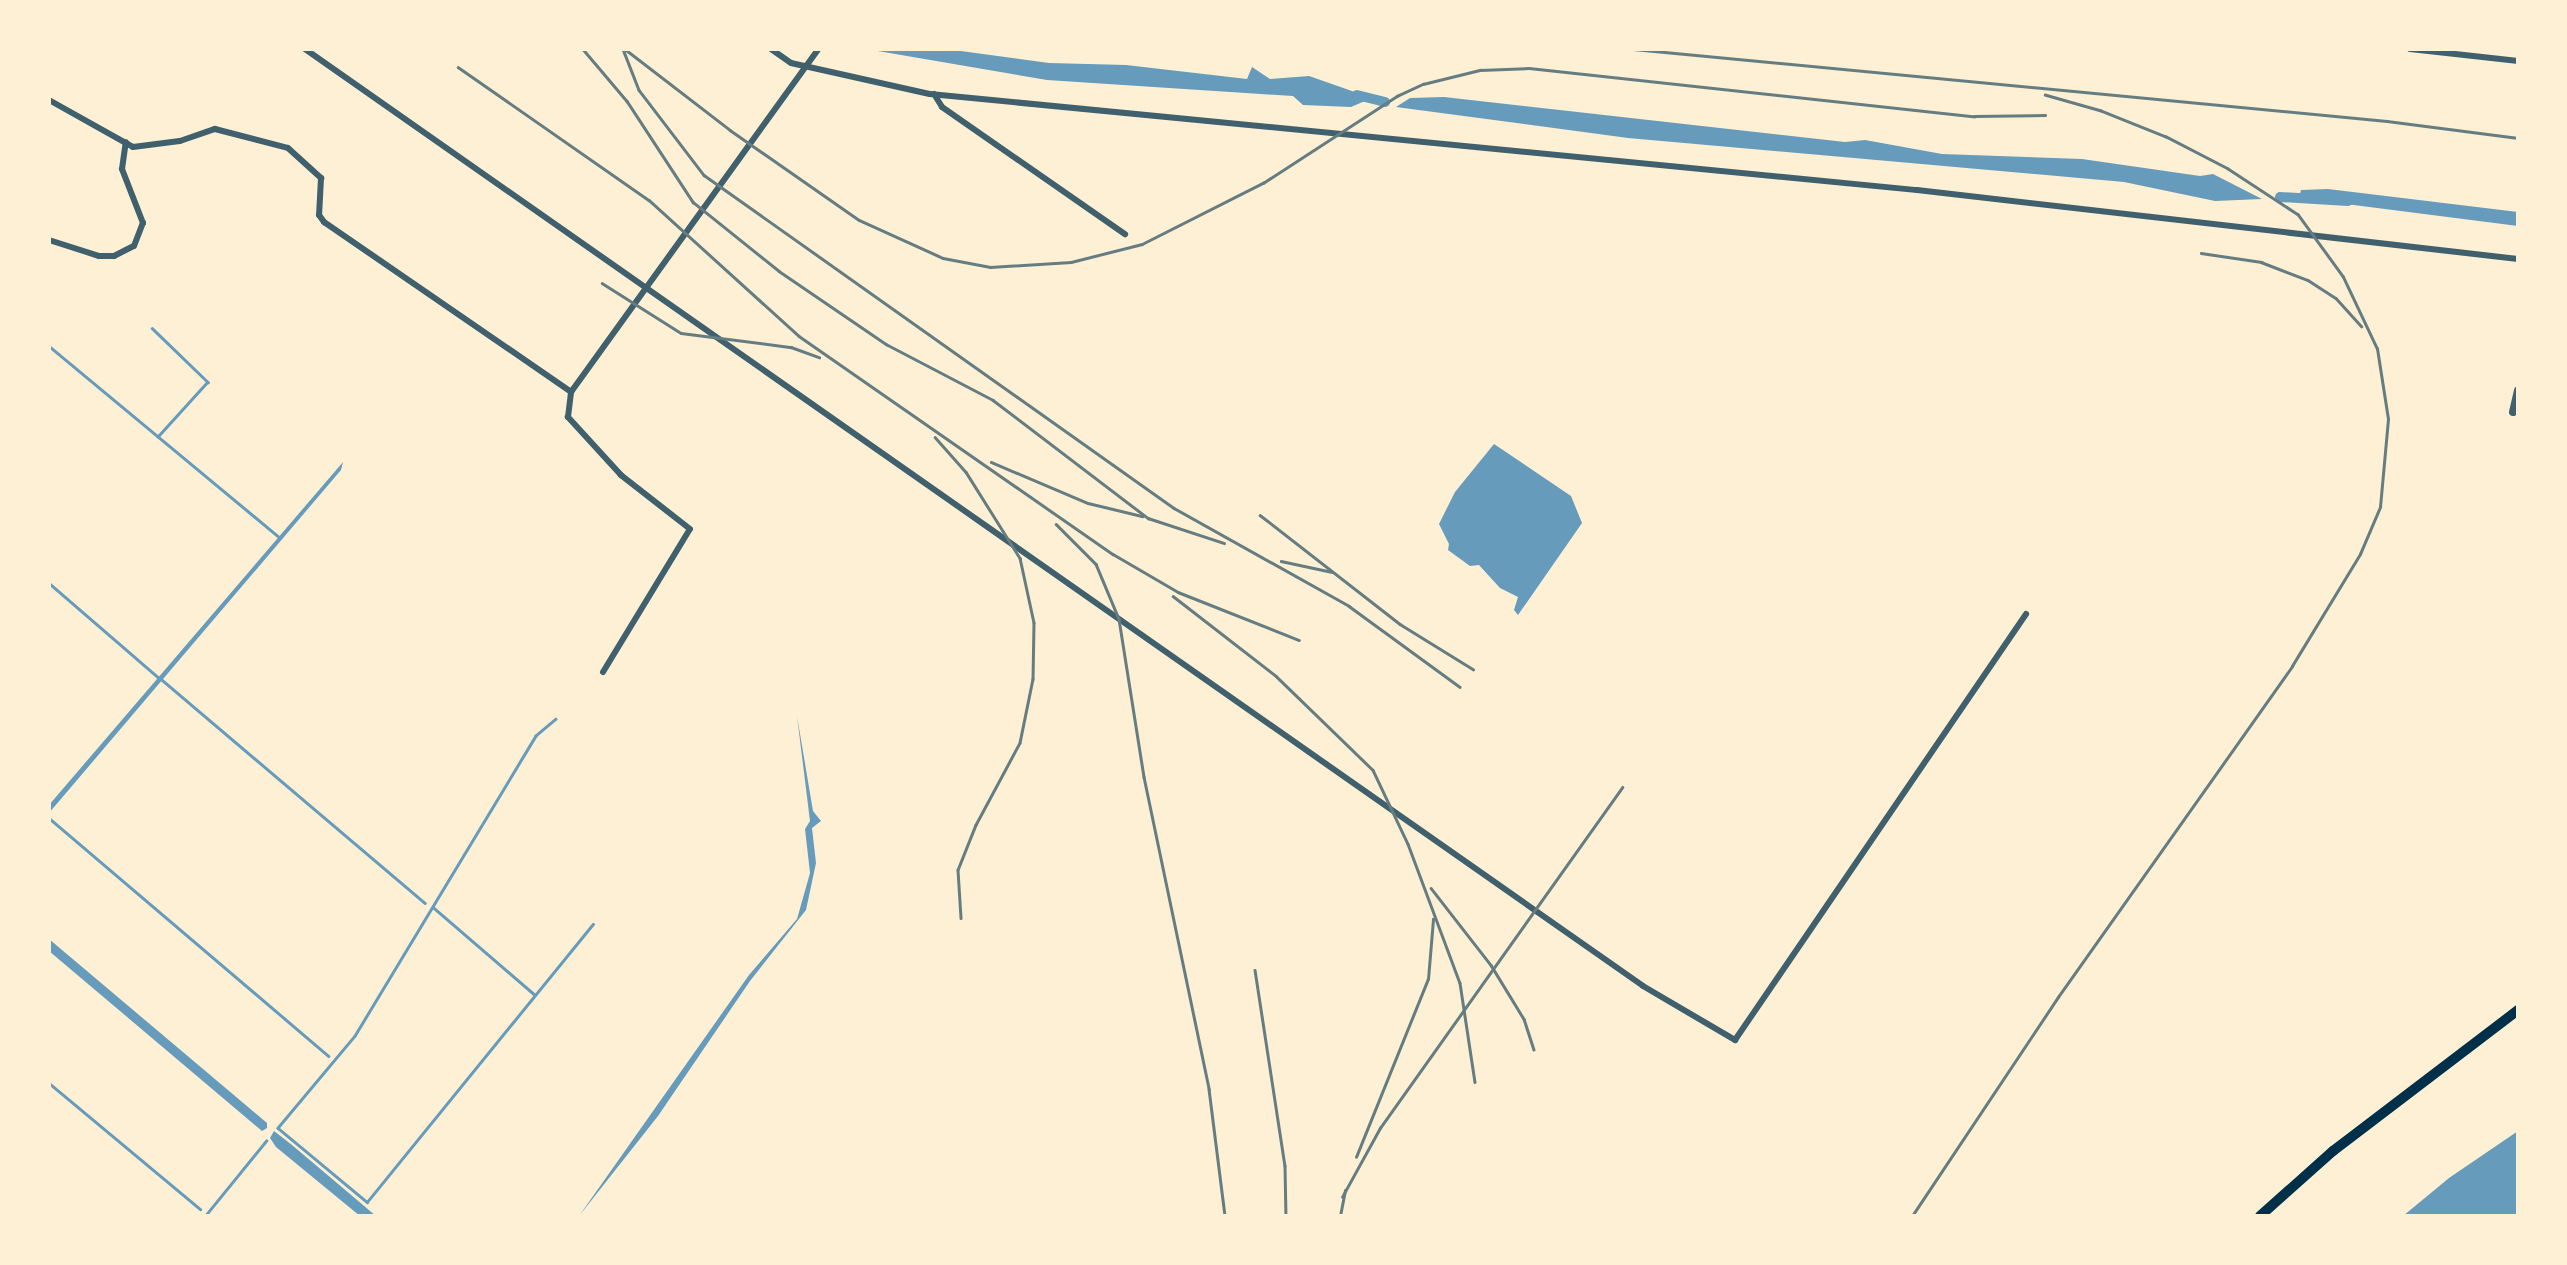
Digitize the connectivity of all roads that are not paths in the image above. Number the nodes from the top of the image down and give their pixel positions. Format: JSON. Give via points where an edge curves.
{"nodes":[{"id":1,"x":305,"y":49,"type":"edge"},
{"id":2,"x":771,"y":49,"type":"edge"},
{"id":3,"x":818,"y":49,"type":"edge"},
{"id":4,"x":2410,"y":49,"type":"edge"},
{"id":5,"x":2518,"y":61,"type":"edge"},
{"id":6,"x":807,"y":66,"type":"junction"},
{"id":7,"x":934,"y":94,"type":"junction"},
{"id":8,"x":49,"y":100,"type":"edge"},
{"id":9,"x":126,"y":142,"type":"junction"},
{"id":10,"x":1125,"y":234,"type":"dead end"},
{"id":11,"x":49,"y":240,"type":"edge"},
{"id":12,"x":2518,"y":259,"type":"edge"},
{"id":13,"x":647,"y":285,"type":"junction"},
{"id":14,"x":2518,"y":391,"type":"edge"},
{"id":15,"x":571,"y":392,"type":"junction"},
{"id":16,"x":2516,"y":416,"type":"edge"},
{"id":17,"x":2026,"y":614,"type":"dead end"},
{"id":18,"x":603,"y":673,"type":"dead end"},
{"id":19,"x":2518,"y":1010,"type":"edge"},
{"id":20,"x":2260,"y":1216,"type":"edge"}],
"edges":[{"from":1,"to":13,"type":"street"},
{"from":2,"to":6,"type":"street","via":[[791,63]]},
{"from":3,"to":6,"type":"street"},
{"from":4,"to":5,"type":"street"},
{"from":6,"to":7,"type":"street"},
{"from":6,"to":13,"type":"street"},
{"from":7,"to":10,"type":"street","via":[[942,107]]},
{"from":7,"to":12,"type":"street"},
{"from":8,"to":9,"type":"street"},
{"from":9,"to":11,"type":"street","via":[[122,169],[144,223],[134,246],[114,256],[99,256]]},
{"from":9,"to":15,"type":"street","via":[[133,147],[166,144],[215,129],[288,148],[321,178],[319,215],[324,222]]},
{"from":13,"to":15,"type":"street"},
{"from":13,"to":17,"type":"street","via":[[1643,986],[1735,1041]]},
{"from":14,"to":16,"type":"street"},
{"from":15,"to":18,"type":"street","via":[[568,417],[621,475],[690,530]]},
{"from":19,"to":20,"type":"highway","via":[[2333,1151]]}]}
